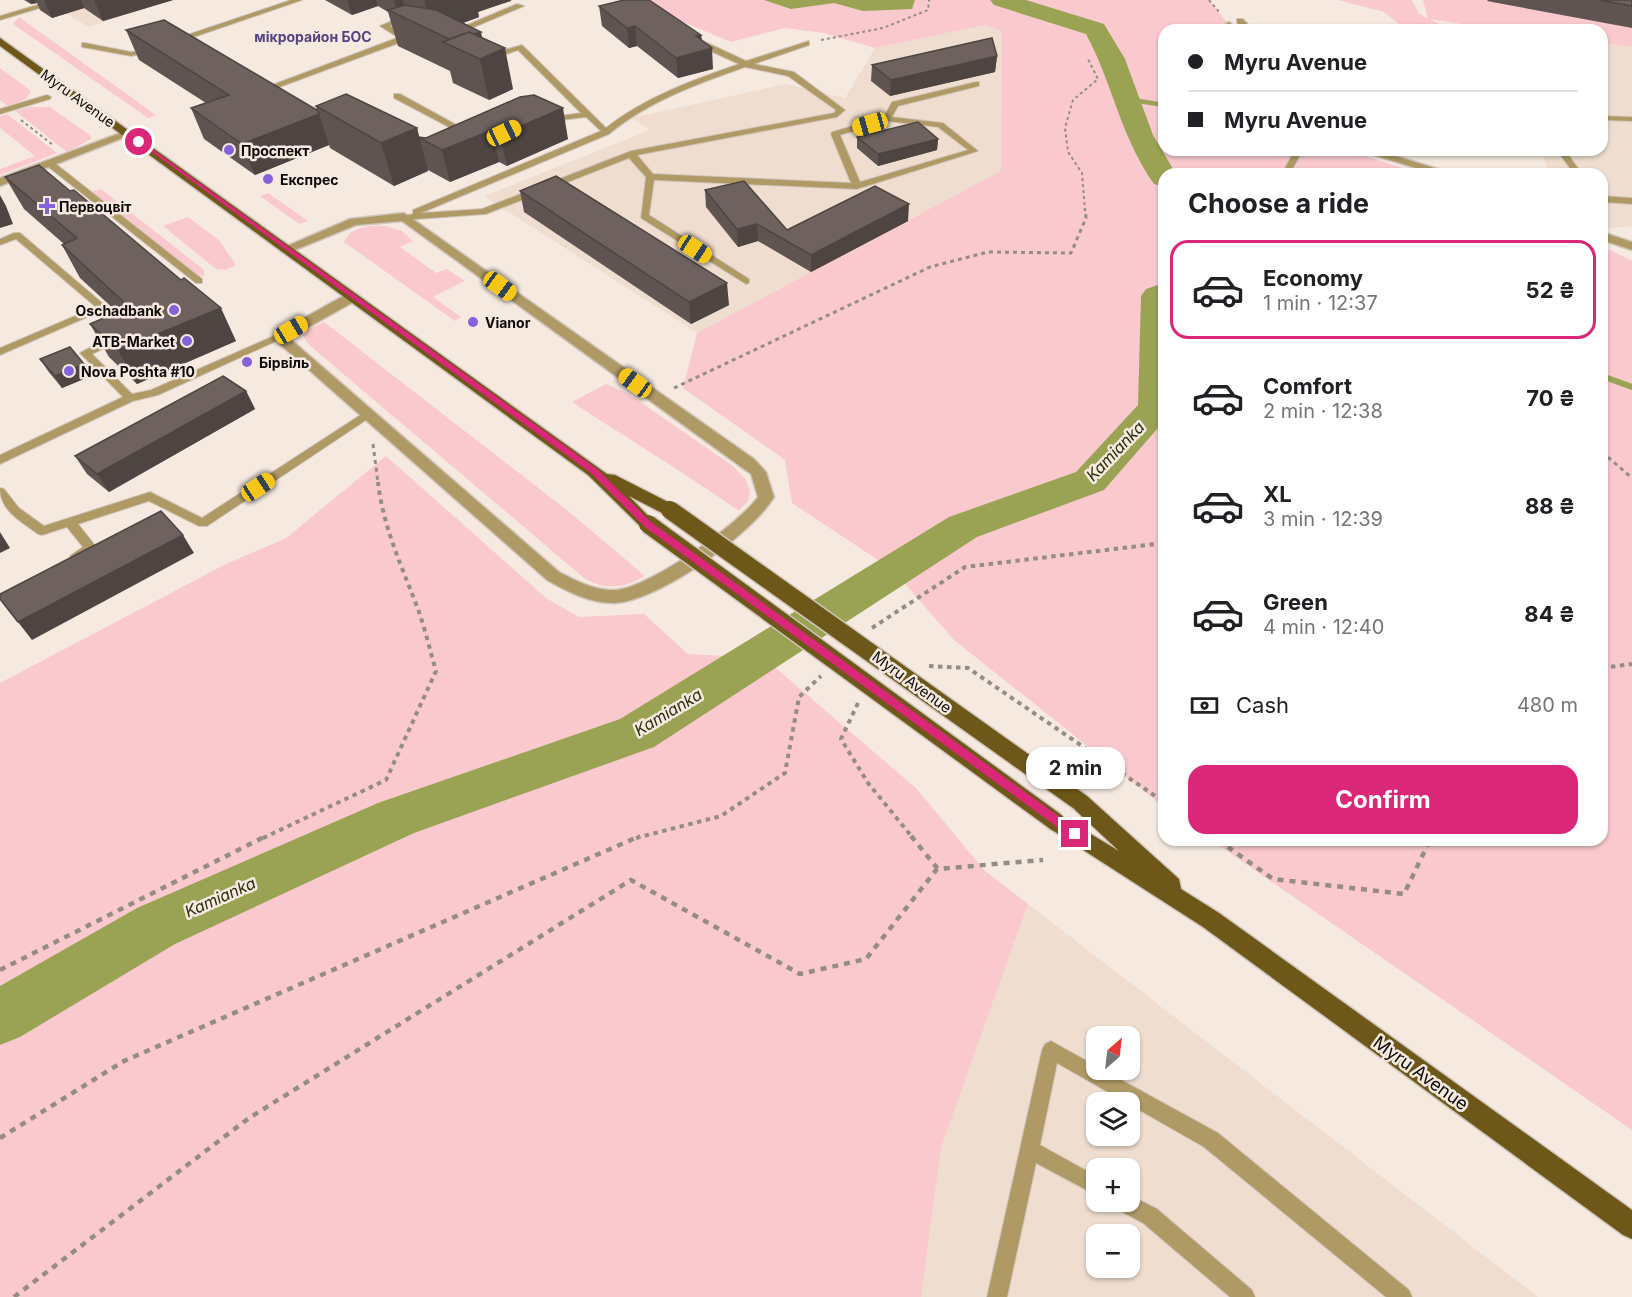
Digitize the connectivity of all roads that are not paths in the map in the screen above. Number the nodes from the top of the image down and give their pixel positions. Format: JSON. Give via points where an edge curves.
{"nodes":[{"id":1,"x":62,"y":0,"type":"edge"},
{"id":2,"x":298,"y":0,"type":"edge"},
{"id":3,"x":520,"y":6,"type":"dead end"},
{"id":4,"x":416,"y":14,"type":"edge"},
{"id":5,"x":0,"y":18,"type":"edge"},
{"id":6,"x":1240,"y":21,"type":"dead end"},
{"id":7,"x":1243,"y":24,"type":"edge"},
{"id":8,"x":448,"y":35,"type":"edge"},
{"id":9,"x":690,"y":37,"type":"edge"},
{"id":10,"x":0,"y":41,"type":"edge"},
{"id":11,"x":184,"y":43,"type":"junction"},
{"id":12,"x":806,"y":43,"type":"road end"},
{"id":13,"x":85,"y":45,"type":"dead end"},
{"id":14,"x":174,"y":45,"type":"edge"},
{"id":15,"x":476,"y":46,"type":"edge"},
{"id":16,"x":165,"y":48,"type":"edge"},
{"id":17,"x":195,"y":50,"type":"edge"},
{"id":18,"x":748,"y":65,"type":"junction"},
{"id":19,"x":251,"y":84,"type":"edge"},
{"id":20,"x":976,"y":84,"type":"dead end"},
{"id":21,"x":261,"y":89,"type":"junction"},
{"id":22,"x":270,"y":95,"type":"edge"},
{"id":23,"x":397,"y":96,"type":"dead end"},
{"id":24,"x":47,"y":97,"type":"dead end"},
{"id":25,"x":4,"y":111,"type":"edge"},
{"id":26,"x":588,"y":114,"type":"junction"},
{"id":27,"x":1608,"y":118,"type":"edge"},
{"id":28,"x":1632,"y":118,"type":"edge"},
{"id":29,"x":887,"y":119,"type":"junction"},
{"id":30,"x":542,"y":121,"type":"edge"},
{"id":31,"x":606,"y":132,"type":"junction"},
{"id":32,"x":127,"y":134,"type":"junction"},
{"id":33,"x":475,"y":137,"type":"edge"},
{"id":34,"x":631,"y":154,"type":"junction"},
{"id":35,"x":1385,"y":156,"type":"edge"},
{"id":36,"x":49,"y":163,"type":"junction"},
{"id":37,"x":1427,"y":168,"type":"edge"},
{"id":38,"x":650,"y":177,"type":"junction"},
{"id":39,"x":0,"y":182,"type":"edge"},
{"id":40,"x":857,"y":186,"type":"junction"},
{"id":41,"x":1608,"y":199,"type":"edge"},
{"id":42,"x":1632,"y":201,"type":"edge"},
{"id":43,"x":404,"y":217,"type":"junction"},
{"id":44,"x":1608,"y":238,"type":"edge"},
{"id":45,"x":0,"y":242,"type":"edge"},
{"id":46,"x":1632,"y":246,"type":"edge"},
{"id":47,"x":286,"y":249,"type":"junction"},
{"id":48,"x":199,"y":281,"type":"dead end"},
{"id":49,"x":746,"y":281,"type":"dead end"},
{"id":50,"x":352,"y":297,"type":"junction"},
{"id":51,"x":94,"y":321,"type":"junction"},
{"id":52,"x":287,"y":332,"type":"junction"},
{"id":53,"x":0,"y":352,"type":"edge"},
{"id":54,"x":130,"y":398,"type":"junction"},
{"id":55,"x":368,"y":414,"type":"junction"},
{"id":56,"x":0,"y":460,"type":"edge"},
{"id":57,"x":594,"y":471,"type":"junction"},
{"id":58,"x":0,"y":492,"type":"edge"},
{"id":59,"x":70,"y":522,"type":"junction"},
{"id":60,"x":61,"y":564,"type":"edge"},
{"id":61,"x":1211,"y":920,"type":"junction"},
{"id":62,"x":1029,"y":1149,"type":"junction"},
{"id":63,"x":1086,"y":1180,"type":"edge"},
{"id":64,"x":1140,"y":1211,"type":"edge"},
{"id":65,"x":1632,"y":1226,"type":"edge"},
{"id":66,"x":997,"y":1297,"type":"edge"},
{"id":67,"x":1245,"y":1297,"type":"edge"},
{"id":68,"x":1402,"y":1297,"type":"edge"}],
"edges":[{"from":1,"to":5,"type":"lane"},
{"from":2,"to":11,"type":"lane","via":[[179,39]]},
{"from":3,"to":8,"type":"lane"},
{"from":4,"to":21,"type":"lane","via":[[384,26],[417,36]]},
{"from":6,"to":7,"type":"lane"},
{"from":9,"to":18,"type":"lane","via":[[710,50]]},
{"from":10,"to":32,"type":"main road","name":"Myru Avenue"},
{"from":11,"to":14,"type":"lane"},
{"from":11,"to":17,"type":"lane"},
{"from":12,"to":18,"type":"lane"},
{"from":13,"to":16,"type":"lane","via":[[131,54]]},
{"from":15,"to":26,"type":"lane","via":[[504,53],[519,47]]},
{"from":18,"to":31,"type":"lane","via":[[632,112]]},
{"from":18,"to":34,"type":"lane","via":[[791,74],[841,110],[837,115]]},
{"from":19,"to":21,"type":"lane"},
{"from":20,"to":29,"type":"lane","via":[[896,104]]},
{"from":21,"to":22,"type":"lane"},
{"from":23,"to":33,"type":"lane"},
{"from":24,"to":25,"type":"lane"},
{"from":26,"to":30,"type":"lane"},
{"from":26,"to":31,"type":"lane"},
{"from":27,"to":28,"type":"lane"},
{"from":29,"to":40,"type":"lane","via":[[835,135]]},
{"from":29,"to":40,"type":"lane","via":[[940,125],[974,151]]},
{"from":31,"to":43,"type":"lane"},
{"from":32,"to":36,"type":"street"},
{"from":32,"to":47,"type":"main road","name":"Myru Avenue"},
{"from":34,"to":38,"type":"lane"},
{"from":34,"to":43,"type":"lane","via":[[483,212]]},
{"from":35,"to":37,"type":"street"},
{"from":36,"to":39,"type":"street"},
{"from":36,"to":48,"type":"lane"},
{"from":38,"to":40,"type":"lane"},
{"from":38,"to":49,"type":"lane","via":[[644,216]]},
{"from":41,"to":42,"type":"lane"},
{"from":43,"to":47,"type":"street","via":[[354,222]]},
{"from":43,"to":55,"type":"street","via":[[749,463],[758,472],[766,497],[743,524],[661,582],[635,594],[593,596],[553,576]]},
{"from":44,"to":46,"type":"street"},
{"from":45,"to":51,"type":"lane","via":[[17,235],[103,308]]},
{"from":47,"to":50,"type":"main road","name":"Myru Avenue"},
{"from":50,"to":52,"type":"street"},
{"from":50,"to":57,"type":"main road","name":"Myru Avenue"},
{"from":51,"to":53,"type":"lane"},
{"from":51,"to":54,"type":"lane","via":[[113,340],[86,353]]},
{"from":52,"to":54,"type":"lane","via":[[154,393]]},
{"from":52,"to":55,"type":"street"},
{"from":54,"to":56,"type":"lane"},
{"from":55,"to":59,"type":"lane","via":[[203,524],[150,496]]},
{"from":57,"to":61,"type":"main road","name":"Myru Avenue","bridge":true,"via":[[648,524],[1056,822]]},
{"from":57,"to":61,"type":"main road","name":"Myru Avenue","bridge":true,"via":[[670,510],[1080,802]]},
{"from":58,"to":59,"type":"lane","via":[[15,511],[42,531]]},
{"from":59,"to":60,"type":"lane","via":[[91,548]]},
{"from":61,"to":65,"type":"main road","name":"Myru Avenue"},
{"from":62,"to":63,"type":"lane"},
{"from":62,"to":66,"type":"lane"},
{"from":62,"to":68,"type":"lane","via":[[1051,1050],[1211,1140]]},
{"from":64,"to":67,"type":"lane"}]}
